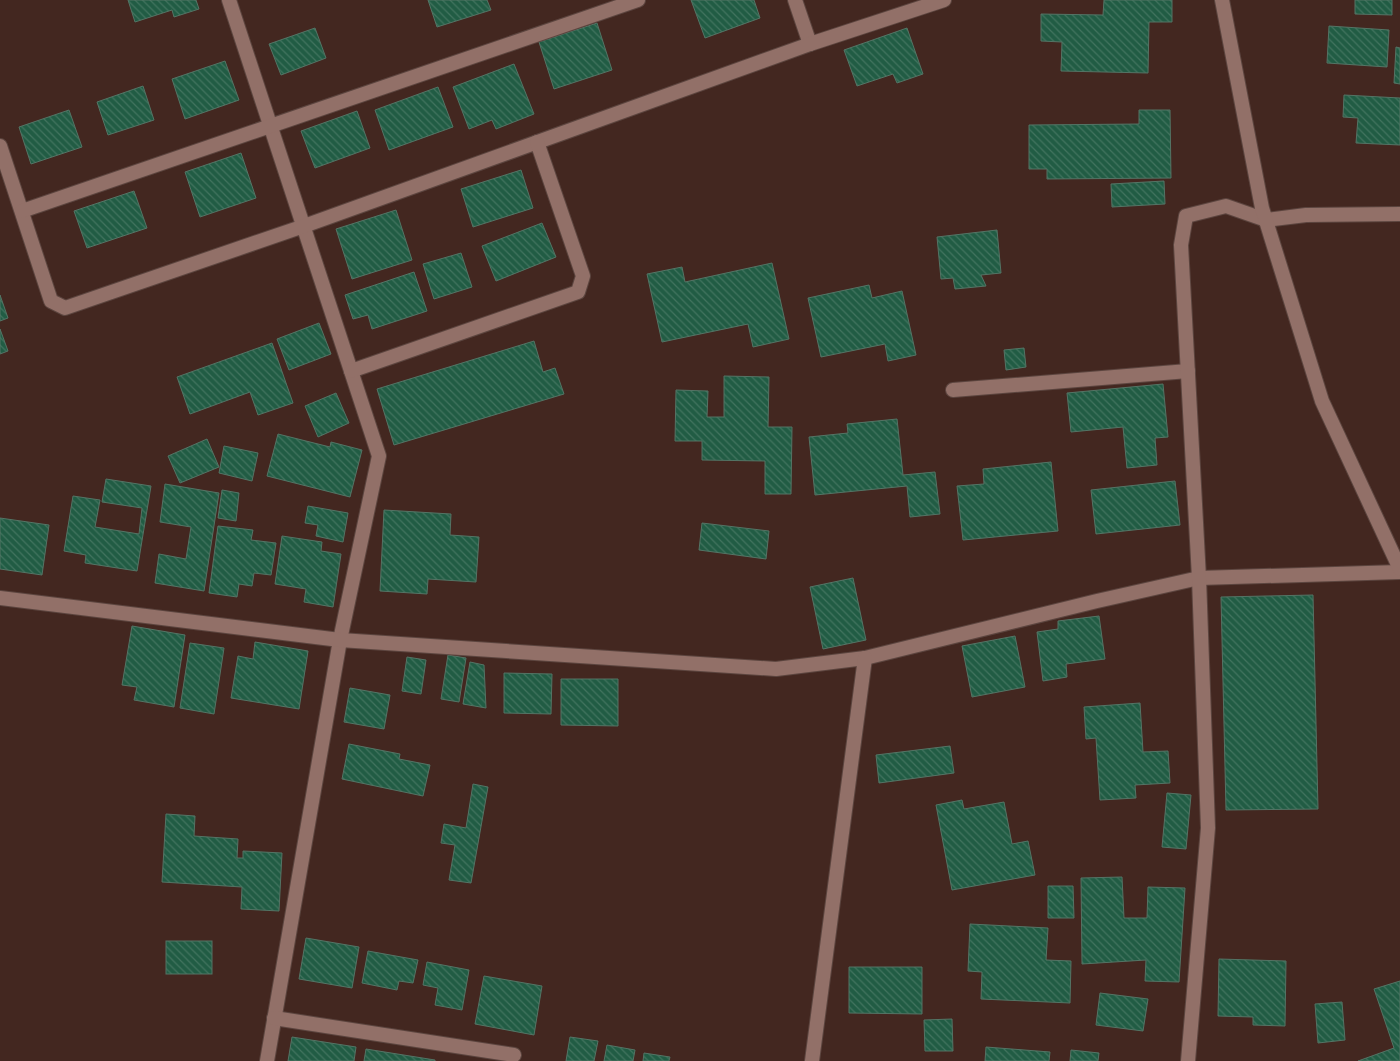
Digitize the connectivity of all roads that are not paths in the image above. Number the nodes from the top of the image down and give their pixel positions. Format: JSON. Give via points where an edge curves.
{"nodes":[{"id":1,"x":229,"y":0,"type":"edge"},
{"id":2,"x":638,"y":0,"type":"edge"},
{"id":3,"x":795,"y":0,"type":"edge"},
{"id":4,"x":944,"y":0,"type":"edge"},
{"id":5,"x":1222,"y":0,"type":"edge"},
{"id":6,"x":810,"y":44,"type":"junction"},
{"id":7,"x":270,"y":126,"type":"junction"},
{"id":8,"x":537,"y":142,"type":"junction"},
{"id":9,"x":0,"y":146,"type":"edge"},
{"id":10,"x":22,"y":211,"type":"junction"},
{"id":11,"x":1400,"y":214,"type":"edge"},
{"id":12,"x":1266,"y":220,"type":"junction"},
{"id":13,"x":304,"y":226,"type":"junction"},
{"id":14,"x":351,"y":371,"type":"junction"},
{"id":15,"x":1188,"y":371,"type":"junction"},
{"id":16,"x":953,"y":390,"type":"dead end"},
{"id":17,"x":1400,"y":570,"type":"edge"},
{"id":18,"x":1199,"y":578,"type":"junction"},
{"id":19,"x":0,"y":598,"type":"edge"},
{"id":20,"x":340,"y":640,"type":"junction"},
{"id":21,"x":865,"y":658,"type":"junction"},
{"id":22,"x":274,"y":1018,"type":"junction"},
{"id":23,"x":514,"y":1055,"type":"dead end"},
{"id":24,"x":266,"y":1061,"type":"edge"},
{"id":25,"x":812,"y":1061,"type":"edge"},
{"id":26,"x":1188,"y":1061,"type":"edge"}],
"edges":[{"from":1,"to":7,"type":"street"},
{"from":2,"to":7,"type":"street"},
{"from":3,"to":6,"type":"street"},
{"from":4,"to":6,"type":"street"},
{"from":5,"to":12,"type":"street"},
{"from":6,"to":8,"type":"street"},
{"from":7,"to":10,"type":"street"},
{"from":7,"to":13,"type":"street"},
{"from":8,"to":13,"type":"street"},
{"from":8,"to":14,"type":"street","via":[[582,276],[578,292]]},
{"from":9,"to":10,"type":"street"},
{"from":10,"to":13,"type":"street","via":[[52,301],[65,308]]},
{"from":11,"to":12,"type":"street","via":[[1306,215]]},
{"from":12,"to":15,"type":"street","via":[[1226,206],[1186,216],[1181,245]]},
{"from":12,"to":17,"type":"street","via":[[1322,401]]},
{"from":13,"to":14,"type":"street"},
{"from":14,"to":20,"type":"street","via":[[379,456]]},
{"from":15,"to":16,"type":"street"},
{"from":15,"to":18,"type":"street"},
{"from":17,"to":18,"type":"street"},
{"from":18,"to":21,"type":"street"},
{"from":18,"to":26,"type":"street","via":[[1208,828]]},
{"from":19,"to":20,"type":"street"},
{"from":20,"to":21,"type":"street","via":[[776,669]]},
{"from":20,"to":22,"type":"street"},
{"from":21,"to":25,"type":"street"},
{"from":22,"to":23,"type":"street"},
{"from":22,"to":24,"type":"street"}]}
